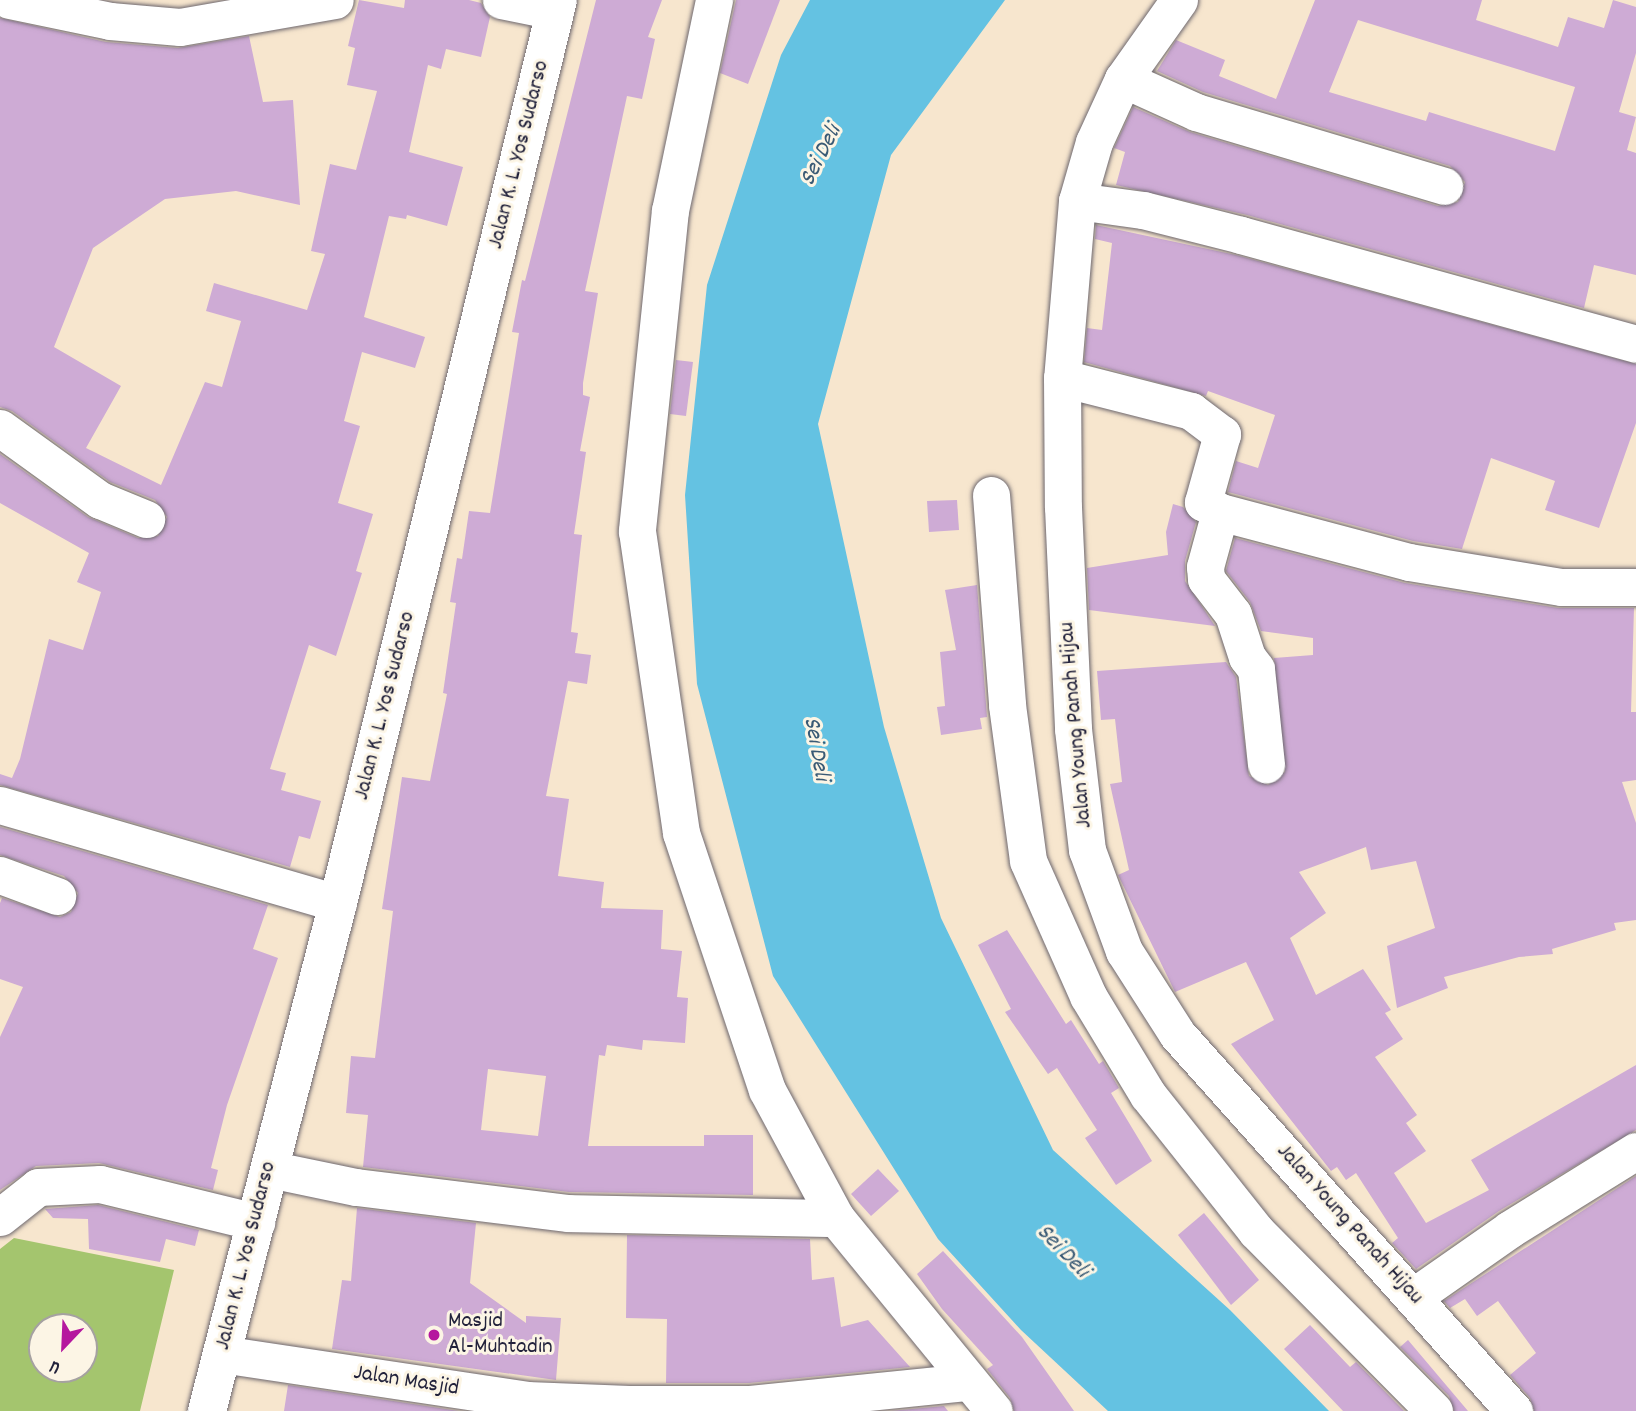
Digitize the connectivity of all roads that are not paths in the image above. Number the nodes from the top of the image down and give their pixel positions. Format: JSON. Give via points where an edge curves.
{"nodes":[{"id":1,"x":9,"y":0,"type":"edge"},
{"id":2,"x":335,"y":0,"type":"edge"},
{"id":3,"x":501,"y":0,"type":"edge"},
{"id":4,"x":714,"y":0,"type":"edge"},
{"id":5,"x":1179,"y":0,"type":"edge"},
{"id":6,"x":556,"y":5,"type":"edge"},
{"id":7,"x":1123,"y":79,"type":"junction"},
{"id":8,"x":1444,"y":186,"type":"dead end"},
{"id":9,"x":1077,"y":201,"type":"junction"},
{"id":10,"x":1636,"y":344,"type":"edge"},
{"id":11,"x":1062,"y":378,"type":"junction"},
{"id":12,"x":0,"y":428,"type":"edge"},
{"id":13,"x":991,"y":495,"type":"dead end"},
{"id":14,"x":1220,"y":512,"type":"junction"},
{"id":15,"x":146,"y":519,"type":"dead end"},
{"id":16,"x":1636,"y":587,"type":"edge"},
{"id":17,"x":1266,"y":764,"type":"dead end"},
{"id":18,"x":0,"y":805,"type":"edge"},
{"id":19,"x":0,"y":875,"type":"edge"},
{"id":20,"x":57,"y":896,"type":"dead end"},
{"id":21,"x":338,"y":903,"type":"junction"},
{"id":22,"x":1636,"y":1151,"type":"edge"},
{"id":23,"x":269,"y":1169,"type":"junction"},
{"id":24,"x":4,"y":1208,"type":"edge"},
{"id":25,"x":836,"y":1218,"type":"junction"},
{"id":26,"x":256,"y":1222,"type":"junction"},
{"id":27,"x":1413,"y":1297,"type":"junction"},
{"id":28,"x":221,"y":1354,"type":"junction"},
{"id":29,"x":968,"y":1382,"type":"junction"},
{"id":30,"x":629,"y":1408,"type":"edge"},
{"id":31,"x":207,"y":1411,"type":"edge"},
{"id":32,"x":994,"y":1411,"type":"edge"},
{"id":33,"x":1434,"y":1411,"type":"edge"},
{"id":34,"x":1514,"y":1411,"type":"edge"}],
"edges":[{"from":1,"to":2,"type":"street","via":[[110,22],[180,27]]},
{"from":3,"to":6,"type":"street"},
{"from":4,"to":25,"type":"street","via":[[670,210],[640,478],[640,573],[681,833],[767,1090]]},
{"from":5,"to":7,"type":"street","name":"Jalan Young Panah Hijau"},
{"from":6,"to":21,"type":"highway","name":"Jalan K. L. Yos Sudarso"},
{"from":7,"to":8,"type":"street","via":[[1196,112]]},
{"from":7,"to":9,"type":"street","name":"Jalan Young Panah Hijau","via":[[1094,142]]},
{"from":9,"to":10,"type":"street","via":[[1143,210],[1241,235]]},
{"from":9,"to":11,"type":"street","name":"Jalan Young Panah Hijau"},
{"from":11,"to":14,"type":"street","via":[[1191,411],[1222,433],[1203,502]]},
{"from":11,"to":27,"type":"street","name":"Jalan Young Panah Hijau","via":[[1073,729],[1087,850],[1124,951],[1177,1034]]},
{"from":12,"to":15,"type":"street","via":[[100,500]]},
{"from":13,"to":33,"type":"street","via":[[1007,705],[1028,861],[1087,996],[1148,1095],[1256,1231]]},
{"from":14,"to":16,"type":"street","via":[[1409,562],[1561,587]]},
{"from":14,"to":17,"type":"street","via":[[1206,579],[1233,614],[1247,657],[1256,669]]},
{"from":18,"to":21,"type":"street"},
{"from":19,"to":20,"type":"street"},
{"from":21,"to":23,"type":"highway","name":"Jalan K. L. Yos Sudarso"},
{"from":22,"to":27,"type":"street","via":[[1510,1229]]},
{"from":23,"to":25,"type":"street","via":[[356,1187],[568,1213]]},
{"from":23,"to":26,"type":"highway","name":"Jalan K. L. Yos Sudarso"},
{"from":24,"to":26,"type":"street","via":[[38,1187],[100,1184]]},
{"from":25,"to":29,"type":"street"},
{"from":26,"to":28,"type":"highway","name":"Jalan K. L. Yos Sudarso"},
{"from":27,"to":34,"type":"street","name":"Jalan Young Panah Hijau"},
{"from":28,"to":30,"type":"street","name":"Jalan Masjid","via":[[527,1400]]},
{"from":28,"to":31,"type":"highway","name":"Jalan K. L. Yos Sudarso"},
{"from":29,"to":30,"type":"street","name":"Jalan Masjid","via":[[750,1404]]},
{"from":29,"to":32,"type":"street"}]}
